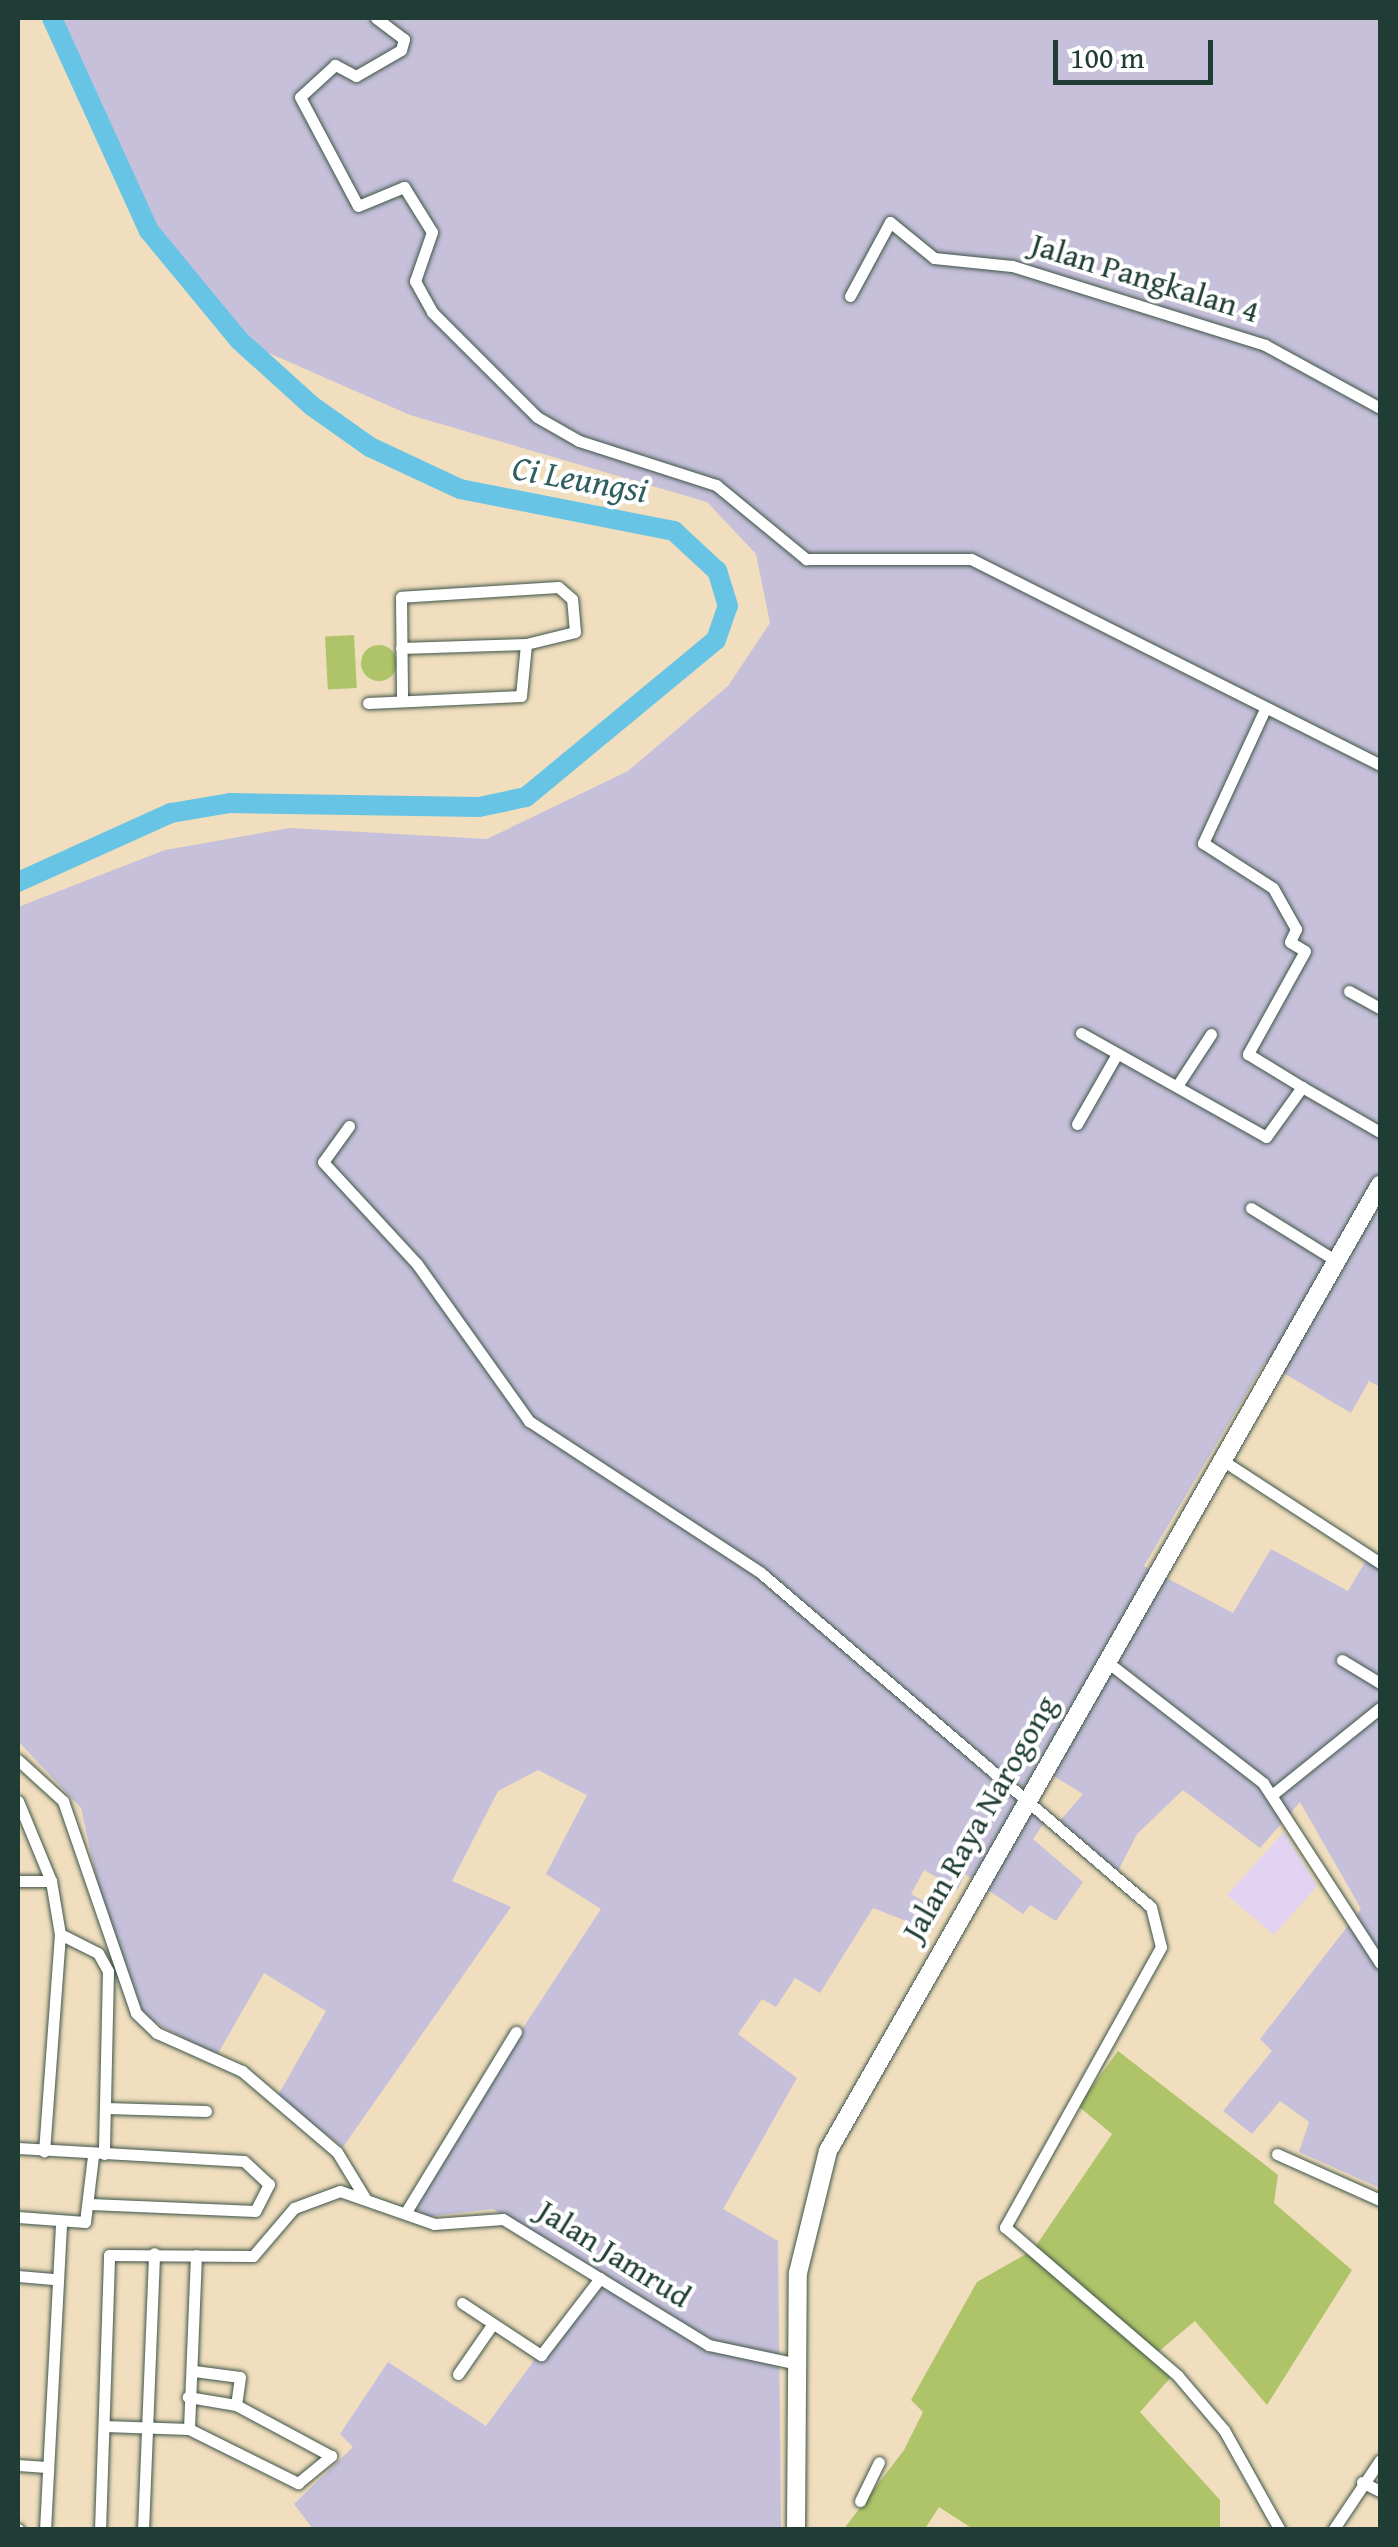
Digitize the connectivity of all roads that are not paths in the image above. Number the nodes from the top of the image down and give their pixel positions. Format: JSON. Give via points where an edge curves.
{"nodes":[{"id":1,"x":376,"y":18,"type":"edge"},
{"id":2,"x":850,"y":296,"type":"dead end"},
{"id":3,"x":1380,"y":408,"type":"edge"},
{"id":4,"x":526,"y":644,"type":"junction"},
{"id":5,"x":401,"y":648,"type":"junction"},
{"id":6,"x":402,"y":699,"type":"junction"},
{"id":7,"x":368,"y":702,"type":"dead end"},
{"id":8,"x":1265,"y":709,"type":"junction"},
{"id":9,"x":1380,"y":765,"type":"edge"},
{"id":10,"x":1348,"y":991,"type":"dead end"},
{"id":11,"x":1380,"y":1008,"type":"edge"},
{"id":12,"x":1081,"y":1034,"type":"dead end"},
{"id":13,"x":1211,"y":1034,"type":"dead end"},
{"id":14,"x":1117,"y":1054,"type":"junction"},
{"id":15,"x":1177,"y":1086,"type":"junction"},
{"id":16,"x":1302,"y":1087,"type":"junction"},
{"id":17,"x":1077,"y":1124,"type":"dead end"},
{"id":18,"x":349,"y":1126,"type":"dead end"},
{"id":19,"x":1380,"y":1132,"type":"edge"},
{"id":20,"x":1380,"y":1185,"type":"edge"},
{"id":21,"x":1251,"y":1208,"type":"dead end"},
{"id":22,"x":1338,"y":1262,"type":"junction"},
{"id":23,"x":1222,"y":1460,"type":"junction"},
{"id":24,"x":1380,"y":1563,"type":"edge"},
{"id":25,"x":1106,"y":1660,"type":"junction"},
{"id":26,"x":1342,"y":1660,"type":"dead end"},
{"id":27,"x":1380,"y":1683,"type":"edge"},
{"id":28,"x":1380,"y":1708,"type":"edge"},
{"id":29,"x":18,"y":1760,"type":"edge"},
{"id":30,"x":1273,"y":1794,"type":"junction"},
{"id":31,"x":1029,"y":1796,"type":"junction"},
{"id":32,"x":18,"y":1801,"type":"edge"},
{"id":33,"x":23,"y":1815,"type":"edge"},
{"id":34,"x":18,"y":1881,"type":"edge"},
{"id":35,"x":51,"y":1881,"type":"junction"},
{"id":36,"x":60,"y":1934,"type":"junction"},
{"id":37,"x":1380,"y":1963,"type":"edge"},
{"id":38,"x":516,"y":2032,"type":"dead end"},
{"id":39,"x":106,"y":2108,"type":"junction"},
{"id":40,"x":206,"y":2111,"type":"dead end"},
{"id":41,"x":18,"y":2148,"type":"edge"},
{"id":42,"x":44,"y":2151,"type":"junction"},
{"id":43,"x":1277,"y":2154,"type":"dead end"},
{"id":44,"x":99,"y":2155,"type":"junction"},
{"id":45,"x":366,"y":2198,"type":"junction"},
{"id":46,"x":1380,"y":2200,"type":"edge"},
{"id":47,"x":90,"y":2204,"type":"junction"},
{"id":48,"x":406,"y":2212,"type":"junction"},
{"id":49,"x":18,"y":2217,"type":"edge"},
{"id":50,"x":61,"y":2222,"type":"junction"},
{"id":51,"x":154,"y":2253,"type":"junction"},
{"id":52,"x":196,"y":2254,"type":"junction"},
{"id":53,"x":18,"y":2276,"type":"edge"},
{"id":54,"x":600,"y":2278,"type":"junction"},
{"id":55,"x":56,"y":2279,"type":"junction"},
{"id":56,"x":462,"y":2303,"type":"dead end"},
{"id":57,"x":492,"y":2325,"type":"junction"},
{"id":58,"x":794,"y":2363,"type":"junction"},
{"id":59,"x":194,"y":2371,"type":"dead end"},
{"id":60,"x":458,"y":2374,"type":"dead end"},
{"id":61,"x":188,"y":2397,"type":"junction"},
{"id":62,"x":236,"y":2405,"type":"junction"},
{"id":63,"x":104,"y":2426,"type":"junction"},
{"id":64,"x":148,"y":2428,"type":"junction"},
{"id":65,"x":189,"y":2429,"type":"junction"},
{"id":66,"x":1380,"y":2460,"type":"edge"},
{"id":67,"x":879,"y":2462,"type":"dead end"},
{"id":68,"x":18,"y":2465,"type":"edge"},
{"id":69,"x":46,"y":2468,"type":"junction"},
{"id":70,"x":1362,"y":2482,"type":"junction"},
{"id":71,"x":1380,"y":2492,"type":"edge"},
{"id":72,"x":860,"y":2501,"type":"dead end"},
{"id":73,"x":45,"y":2530,"type":"edge"},
{"id":74,"x":100,"y":2530,"type":"edge"},
{"id":75,"x":143,"y":2530,"type":"edge"},
{"id":76,"x":796,"y":2530,"type":"edge"},
{"id":77,"x":1280,"y":2530,"type":"edge"},
{"id":78,"x":1334,"y":2530,"type":"edge"}],
"edges":[{"from":1,"to":8,"type":"street","via":[[404,40],[401,50],[356,76],[335,64],[300,97],[358,206],[404,187],[432,232],[414,282],[453,340],[538,417],[578,441],[716,485],[806,559],[970,559]]},
{"from":2,"to":3,"type":"street","name":"Jalan Pangkalan 4","via":[[890,222],[934,258],[1012,266],[1265,345]]},
{"from":4,"to":5,"type":"street"},
{"from":4,"to":5,"type":"street","via":[[576,632],[568,592],[401,597]]},
{"from":4,"to":6,"type":"street","via":[[520,696]]},
{"from":5,"to":6,"type":"street"},
{"from":6,"to":7,"type":"street"},
{"from":8,"to":9,"type":"street"},
{"from":8,"to":16,"type":"street","via":[[1203,844],[1273,888],[1296,929],[1290,942],[1305,951],[1248,1054]]},
{"from":10,"to":11,"type":"street"},
{"from":12,"to":14,"type":"street"},
{"from":13,"to":15,"type":"street"},
{"from":14,"to":15,"type":"street"},
{"from":14,"to":17,"type":"street"},
{"from":15,"to":16,"type":"street","via":[[1266,1137]]},
{"from":16,"to":19,"type":"street"},
{"from":18,"to":31,"type":"street","via":[[324,1162],[417,1264],[490,1378],[529,1421],[762,1572]]},
{"from":20,"to":22,"type":"main road","name":"Jalan Raya Narogong"},
{"from":21,"to":22,"type":"street"},
{"from":22,"to":23,"type":"main road","name":"Jalan Raya Narogong"},
{"from":23,"to":24,"type":"street"},
{"from":23,"to":25,"type":"main road","name":"Jalan Raya Narogong"},
{"from":25,"to":30,"type":"street"},
{"from":25,"to":31,"type":"main road","name":"Jalan Raya Narogong"},
{"from":26,"to":27,"type":"street"},
{"from":28,"to":30,"type":"street"},
{"from":29,"to":45,"type":"street","via":[[62,1801],[136,2013],[157,2033],[242,2071],[337,2152]]},
{"from":30,"to":37,"type":"street"},
{"from":31,"to":58,"type":"main road","name":"Jalan Raya Narogong","via":[[828,2151],[805,2225]]},
{"from":31,"to":77,"type":"street","via":[[1151,1907],[1161,1947],[1005,2227],[1178,2376],[1224,2430]]},
{"from":32,"to":33,"type":"street"},
{"from":33,"to":35,"type":"street"},
{"from":34,"to":35,"type":"street"},
{"from":35,"to":36,"type":"street"},
{"from":36,"to":39,"type":"street","via":[[98,1952],[108,1971]]},
{"from":36,"to":42,"type":"street"},
{"from":38,"to":48,"type":"street"},
{"from":39,"to":40,"type":"street"},
{"from":39,"to":44,"type":"street"},
{"from":41,"to":42,"type":"street"},
{"from":42,"to":44,"type":"street"},
{"from":43,"to":46,"type":"street"},
{"from":44,"to":47,"type":"street"},
{"from":44,"to":47,"type":"street","via":[[244,2161],[269,2184],[255,2211]]},
{"from":45,"to":48,"type":"street","name":"Jalan Jamrud"},
{"from":45,"to":52,"type":"street","name":"Jalan Jamrud","via":[[340,2191],[304,2202],[254,2256]]},
{"from":47,"to":50,"type":"street","via":[[86,2222]]},
{"from":48,"to":54,"type":"street","name":"Jalan Jamrud","via":[[434,2224],[503,2219]]},
{"from":49,"to":50,"type":"street"},
{"from":50,"to":55,"type":"street"},
{"from":51,"to":52,"type":"street","name":"Jalan Jamrud"},
{"from":51,"to":63,"type":"street","name":"Jalan Jamrud","via":[[109,2256]]},
{"from":51,"to":64,"type":"street"},
{"from":52,"to":61,"type":"street"},
{"from":53,"to":55,"type":"street"},
{"from":54,"to":57,"type":"street","via":[[542,2354]]},
{"from":54,"to":58,"type":"street","name":"Jalan Jamrud","via":[[709,2345]]},
{"from":55,"to":69,"type":"street"},
{"from":56,"to":57,"type":"street"},
{"from":57,"to":60,"type":"street"},
{"from":58,"to":76,"type":"main road","name":"Jalan Raya Narogong"},
{"from":59,"to":62,"type":"street","via":[[240,2377]]},
{"from":61,"to":62,"type":"street"},
{"from":61,"to":65,"type":"street"},
{"from":62,"to":65,"type":"street","via":[[330,2456],[298,2483]]},
{"from":63,"to":64,"type":"street"},
{"from":63,"to":74,"type":"street","name":"Jalan Jamrud"},
{"from":64,"to":65,"type":"street"},
{"from":64,"to":75,"type":"street"},
{"from":66,"to":70,"type":"street"},
{"from":67,"to":72,"type":"street"},
{"from":68,"to":69,"type":"street"},
{"from":69,"to":73,"type":"street"},
{"from":70,"to":71,"type":"street"},
{"from":70,"to":78,"type":"street"}]}
